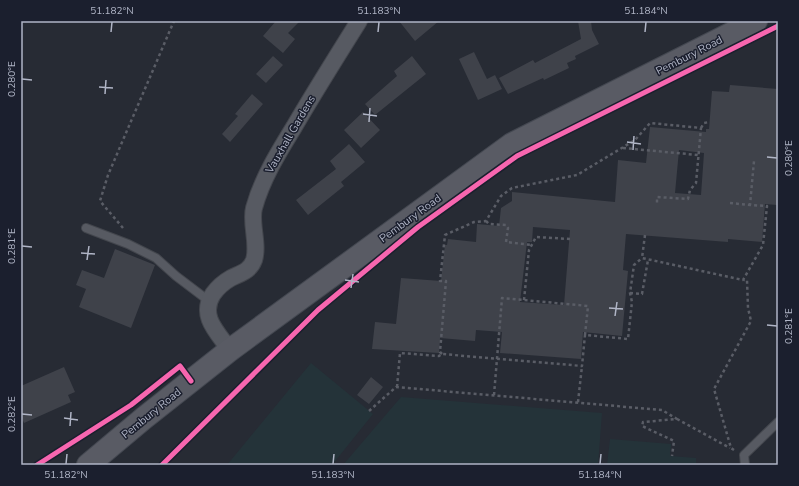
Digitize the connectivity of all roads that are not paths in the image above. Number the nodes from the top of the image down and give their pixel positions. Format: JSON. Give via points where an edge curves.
{"nodes":[{"id":1,"x":359,"y":21,"type":"edge"},
{"id":2,"x":756,"y":21,"type":"edge"},
{"id":3,"x":86,"y":228,"type":"dead end"},
{"id":4,"x":208,"y":302,"type":"junction"},
{"id":5,"x":230,"y":350,"type":"junction"},
{"id":6,"x":778,"y":422,"type":"edge"},
{"id":7,"x":91,"y":464,"type":"edge"},
{"id":8,"x":745,"y":465,"type":"edge"}],
"edges":[{"from":1,"to":4,"type":"street","name":"Vauxhall Gardens","via":[[269,168],[253,210],[254,260],[247,271],[218,287]]},
{"from":2,"to":5,"type":"main road","name":"Pembury Road","via":[[512,144]]},
{"from":3,"to":4,"type":"lane","via":[[156,258]]},
{"from":4,"to":5,"type":"street","via":[[208,316],[214,329]]},
{"from":5,"to":7,"type":"main road","name":"Pembury Road"},
{"from":6,"to":8,"type":"lane","via":[[744,455]]}]}
